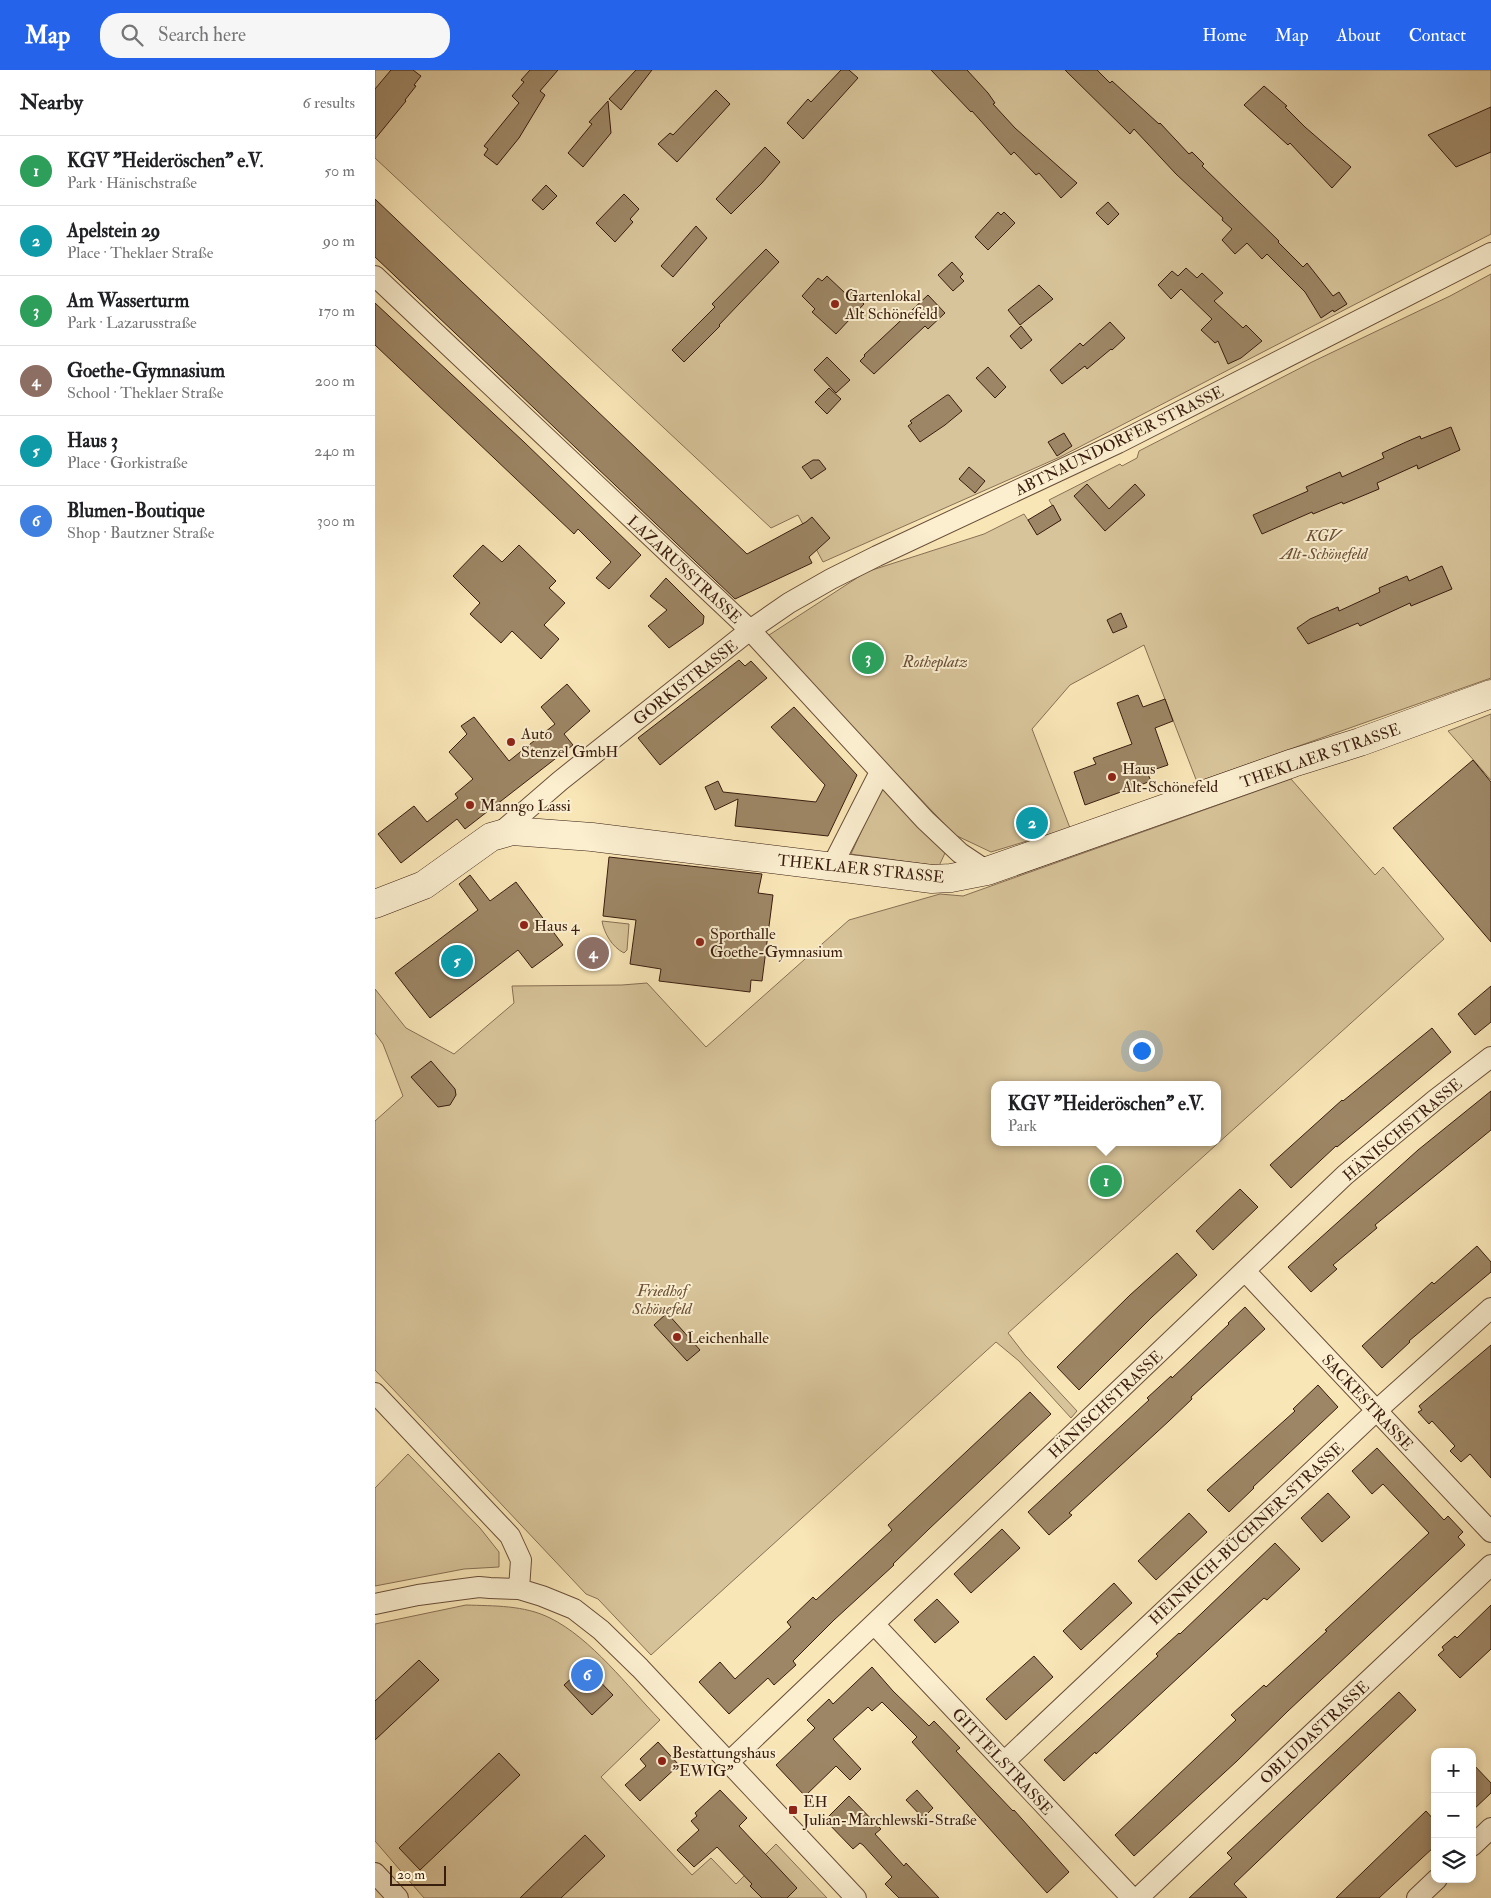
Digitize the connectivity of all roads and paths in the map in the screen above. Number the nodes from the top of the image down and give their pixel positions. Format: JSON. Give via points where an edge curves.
{"nodes":[{"id":1,"x":1491,"y":253,"type":"edge"},
{"id":2,"x":375,"y":276,"type":"edge"},
{"id":3,"x":750,"y":630,"type":"junction"},
{"id":4,"x":1491,"y":694,"type":"edge"},
{"id":5,"x":880,"y":772,"type":"junction"},
{"id":6,"x":501,"y":832,"type":"junction"},
{"id":7,"x":832,"y":866,"type":"junction"},
{"id":8,"x":987,"y":871,"type":"junction"},
{"id":9,"x":375,"y":904,"type":"edge"},
{"id":10,"x":1491,"y":1057,"type":"edge"},
{"id":11,"x":1245,"y":1271,"type":"junction"},
{"id":12,"x":1491,"y":1308,"type":"edge"},
{"id":13,"x":375,"y":1393,"type":"edge"},
{"id":14,"x":1376,"y":1411,"type":"junction"},
{"id":15,"x":1491,"y":1532,"type":"edge"},
{"id":16,"x":1491,"y":1565,"type":"edge"},
{"id":17,"x":519,"y":1589,"type":"junction"},
{"id":18,"x":375,"y":1604,"type":"edge"},
{"id":19,"x":874,"y":1624,"type":"junction"},
{"id":20,"x":729,"y":1762,"type":"junction"},
{"id":21,"x":1003,"y":1762,"type":"junction"},
{"id":22,"x":1491,"y":1828,"type":"edge"},
{"id":23,"x":1476,"y":1842,"type":"edge"},
{"id":24,"x":375,"y":1872,"type":"edge"},
{"id":25,"x":1433,"y":1883,"type":"edge"},
{"id":26,"x":398,"y":1898,"type":"edge"},
{"id":27,"x":856,"y":1898,"type":"edge"},
{"id":28,"x":1132,"y":1898,"type":"edge"},
{"id":29,"x":1138,"y":1898,"type":"edge"},
{"id":30,"x":1417,"y":1898,"type":"edge"}],
"edges":[{"from":1,"to":3,"type":"street","name":"ABTNAUNDORFER STRASSE","via":[[1118,443],[831,578]]},
{"from":2,"to":3,"type":"street","name":"LAZARUSSTRASSE"},
{"from":3,"to":5,"type":"street","name":"LAZARUSSTRASSE"},
{"from":3,"to":6,"type":"street","name":"GORKISTRASSE"},
{"from":4,"to":8,"type":"main road","name":"THEKLAER STRASSE"},
{"from":5,"to":7,"type":"street"},
{"from":5,"to":8,"type":"street","name":"LAZARUSSTRASSE","via":[[960,853]]},
{"from":6,"to":7,"type":"main road","name":"THEKLAER STRASSE","via":[[560,833]]},
{"from":6,"to":9,"type":"main road","name":"GORKISTRASSE","via":[[424,885]]},
{"from":7,"to":8,"type":"main road","name":"THEKLAER STRASSE","via":[[933,879]]},
{"from":10,"to":11,"type":"street","name":"HÄNISCHSTRASSE","via":[[1345,1175]]},
{"from":11,"to":14,"type":"street","name":"SACKESTRASSE"},
{"from":11,"to":19,"type":"street","name":"HÄNISCHSTRASSE"},
{"from":12,"to":14,"type":"street","name":"HEINRICH-BÜCHNER-STRASSE"},
{"from":13,"to":17,"type":"street","via":[[510,1536],[521,1560]]},
{"from":14,"to":15,"type":"street","name":"SACKESTRASSE"},
{"from":14,"to":21,"type":"street","name":"HEINRICH-BÜCHNER-STRASSE"},
{"from":16,"to":29,"type":"street","name":"OBLUDASTRASSE"},
{"from":17,"to":18,"type":"street","via":[[479,1587]]},
{"from":17,"to":20,"type":"street","via":[[574,1609],[601,1630]]},
{"from":19,"to":20,"type":"street","name":"HÄNISCHSTRASSE"},
{"from":19,"to":21,"type":"street","name":"GITTELSTRASSE"},
{"from":20,"to":27,"type":"street"},
{"from":21,"to":28,"type":"street","name":"GITTELSTRASSE"},
{"from":22,"to":23,"type":"street"},
{"from":24,"to":26,"type":"street"},
{"from":25,"to":30,"type":"street"}]}
